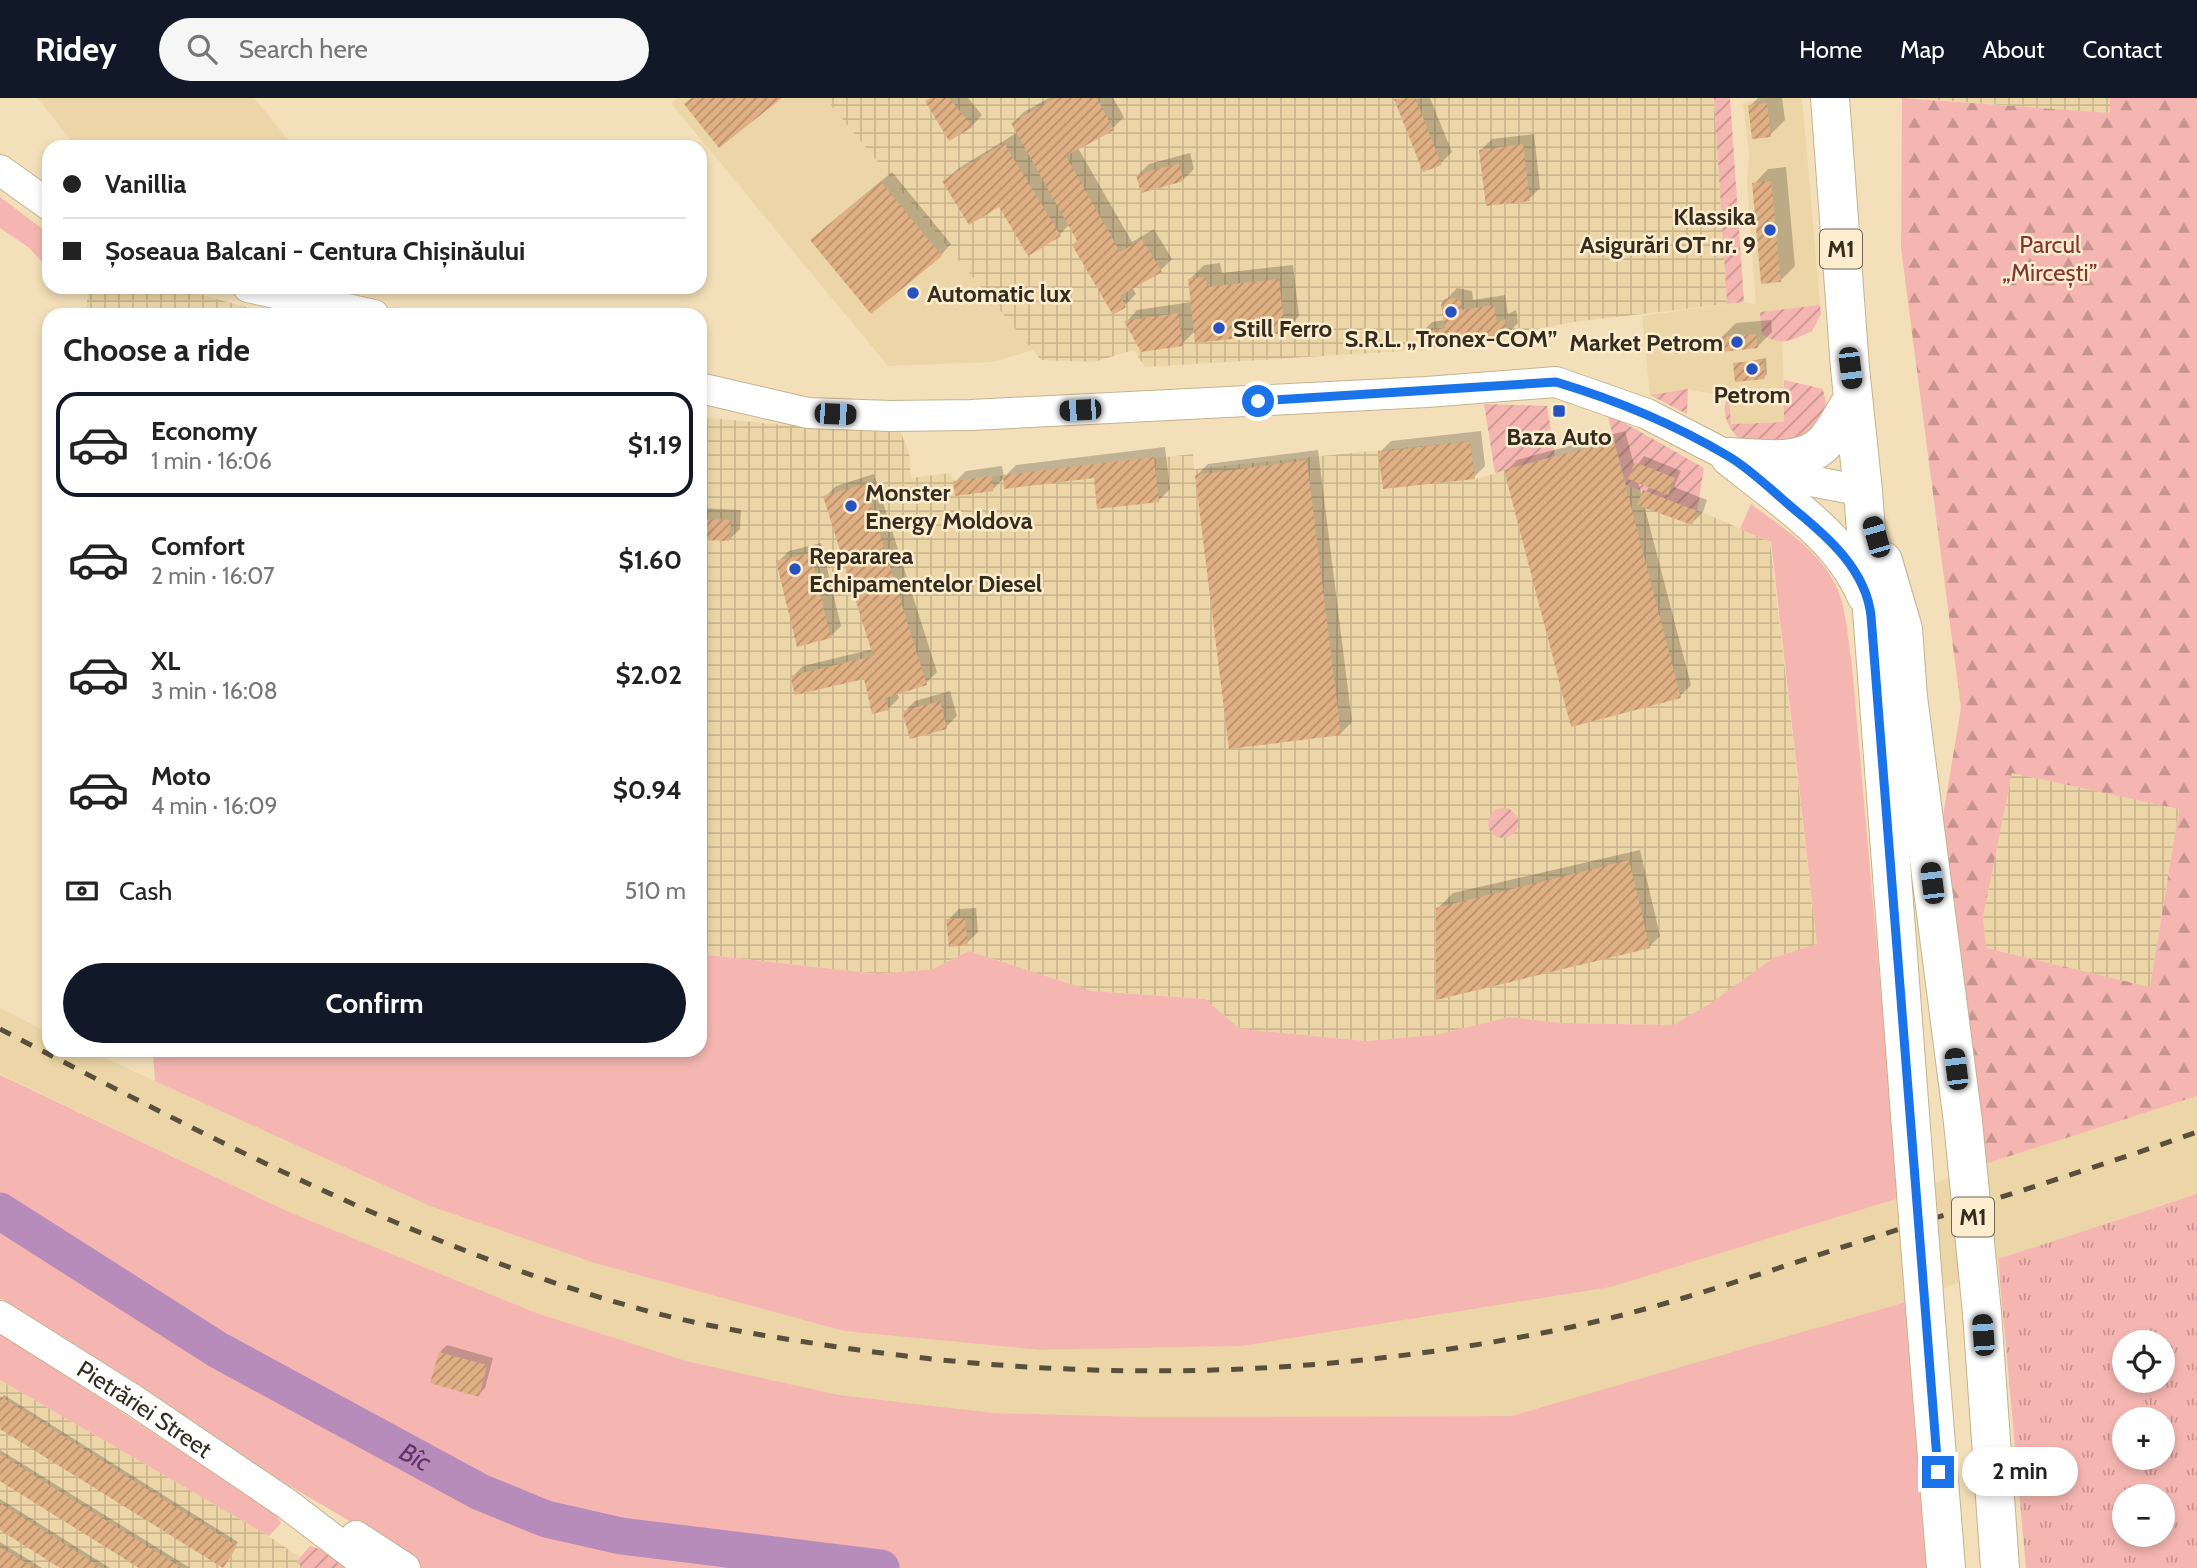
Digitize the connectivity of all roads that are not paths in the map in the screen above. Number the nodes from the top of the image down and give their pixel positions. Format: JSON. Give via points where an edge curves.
{"nodes":[{"id":1,"x":1830,"y":98,"type":"edge"},
{"id":2,"x":0,"y":170,"type":"edge"},
{"id":3,"x":42,"y":200,"type":"edge"},
{"id":4,"x":280,"y":294,"type":"edge"},
{"id":5,"x":342,"y":308,"type":"edge"},
{"id":6,"x":707,"y":390,"type":"edge"},
{"id":7,"x":1853,"y":399,"type":"junction"},
{"id":8,"x":1730,"y":457,"type":"junction"},
{"id":9,"x":1863,"y":491,"type":"junction"},
{"id":10,"x":1870,"y":603,"type":"junction"},
{"id":11,"x":0,"y":1316,"type":"edge"},
{"id":12,"x":287,"y":1504,"type":"junction"},
{"id":13,"x":372,"y":1568,"type":"edge"},
{"id":14,"x":405,"y":1568,"type":"edge"},
{"id":15,"x":1946,"y":1568,"type":"edge"},
{"id":16,"x":2000,"y":1568,"type":"edge"}],
"edges":[{"from":1,"to":7,"type":"highway","number":"M1"},
{"from":2,"to":3,"type":"street"},
{"from":4,"to":5,"type":"street"},
{"from":6,"to":8,"type":"street","via":[[808,413],[890,416],[1331,397],[1556,382],[1647,414]]},
{"from":7,"to":8,"type":"highway","via":[[1824,443],[1806,455]]},
{"from":7,"to":9,"type":"highway","number":"M1"},
{"from":8,"to":9,"type":"street","via":[[1790,477]]},
{"from":8,"to":10,"type":"highway","via":[[1830,539],[1858,577]]},
{"from":9,"to":10,"type":"highway","number":"M1"},
{"from":9,"to":16,"type":"highway","number":"M1","bridge":true,"via":[[1903,629],[1964,1122]]},
{"from":10,"to":15,"type":"highway","number":"M1","bridge":true},
{"from":11,"to":12,"type":"street","name":"Pietrăriei Street"},
{"from":12,"to":13,"type":"street","name":"Pietrăriei Street"},
{"from":12,"to":14,"type":"street","name":"Pietrăriei Street","via":[[347,1530]]}]}
